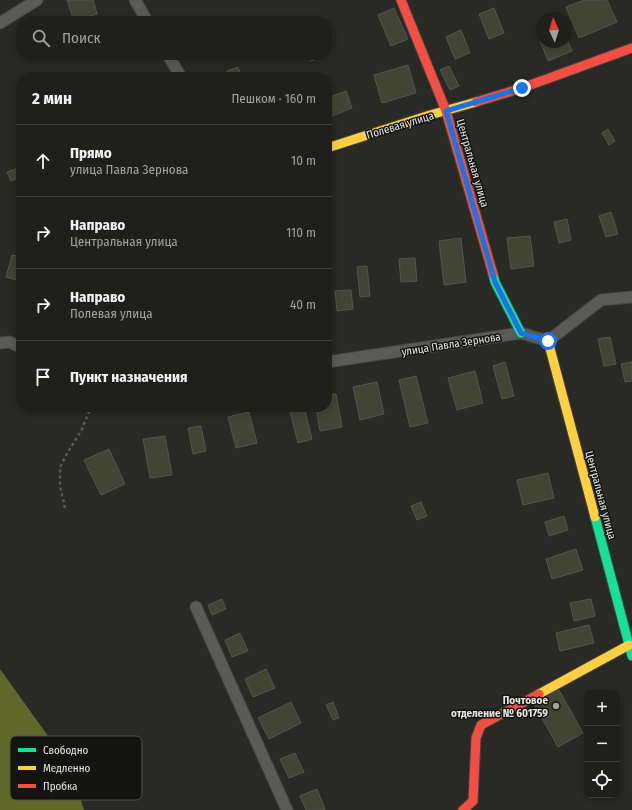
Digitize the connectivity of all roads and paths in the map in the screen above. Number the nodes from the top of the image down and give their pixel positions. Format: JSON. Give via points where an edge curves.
{"nodes":[{"id":1,"x":37,"y":0,"type":"edge"},
{"id":2,"x":135,"y":0,"type":"edge"},
{"id":3,"x":402,"y":0,"type":"edge"},
{"id":4,"x":144,"y":16,"type":"edge"},
{"id":5,"x":0,"y":23,"type":"edge"},
{"id":6,"x":632,"y":48,"type":"edge"},
{"id":7,"x":171,"y":60,"type":"edge"},
{"id":8,"x":178,"y":72,"type":"edge"},
{"id":9,"x":446,"y":111,"type":"junction"},
{"id":10,"x":332,"y":146,"type":"edge"},
{"id":11,"x":632,"y":298,"type":"edge"},
{"id":12,"x":521,"y":333,"type":"junction"},
{"id":13,"x":548,"y":341,"type":"junction"},
{"id":14,"x":0,"y":343,"type":"edge"},
{"id":15,"x":16,"y":345,"type":"edge"},
{"id":16,"x":332,"y":361,"type":"edge"},
{"id":17,"x":89,"y":412,"type":"edge"},
{"id":18,"x":65,"y":508,"type":"dead end"},
{"id":19,"x":196,"y":607,"type":"dead end"},
{"id":20,"x":629,"y":644,"type":"junction"},
{"id":21,"x":632,"y":656,"type":"edge"},
{"id":22,"x":287,"y":810,"type":"edge"},
{"id":23,"x":463,"y":810,"type":"edge"}],
"edges":[{"from":1,"to":5,"type":"street"},
{"from":2,"to":4,"type":"street"},
{"from":3,"to":9,"type":"street","name":"Центральная улица"},
{"from":6,"to":9,"type":"street","name":"Полевая улица","via":[[522,88]]},
{"from":7,"to":8,"type":"street"},
{"from":9,"to":10,"type":"street","name":"Полевая улица"},
{"from":9,"to":12,"type":"street","name":"Центральная улица","via":[[495,282]]},
{"from":11,"to":13,"type":"street","via":[[601,300]]},
{"from":12,"to":13,"type":"street","name":"улица Павла Зернова"},
{"from":12,"to":16,"type":"street","name":"улица Павла Зернова"},
{"from":13,"to":20,"type":"street","name":"Центральная улица"},
{"from":14,"to":15,"type":"street","via":[[9,342]]},
{"from":17,"to":18,"type":"path","via":[[60,467],[60,486]]},
{"from":19,"to":22,"type":"street"},
{"from":20,"to":21,"type":"street","name":"Центральная улица"},
{"from":20,"to":23,"type":"street","via":[[481,725],[476,738],[473,801]]}]}
